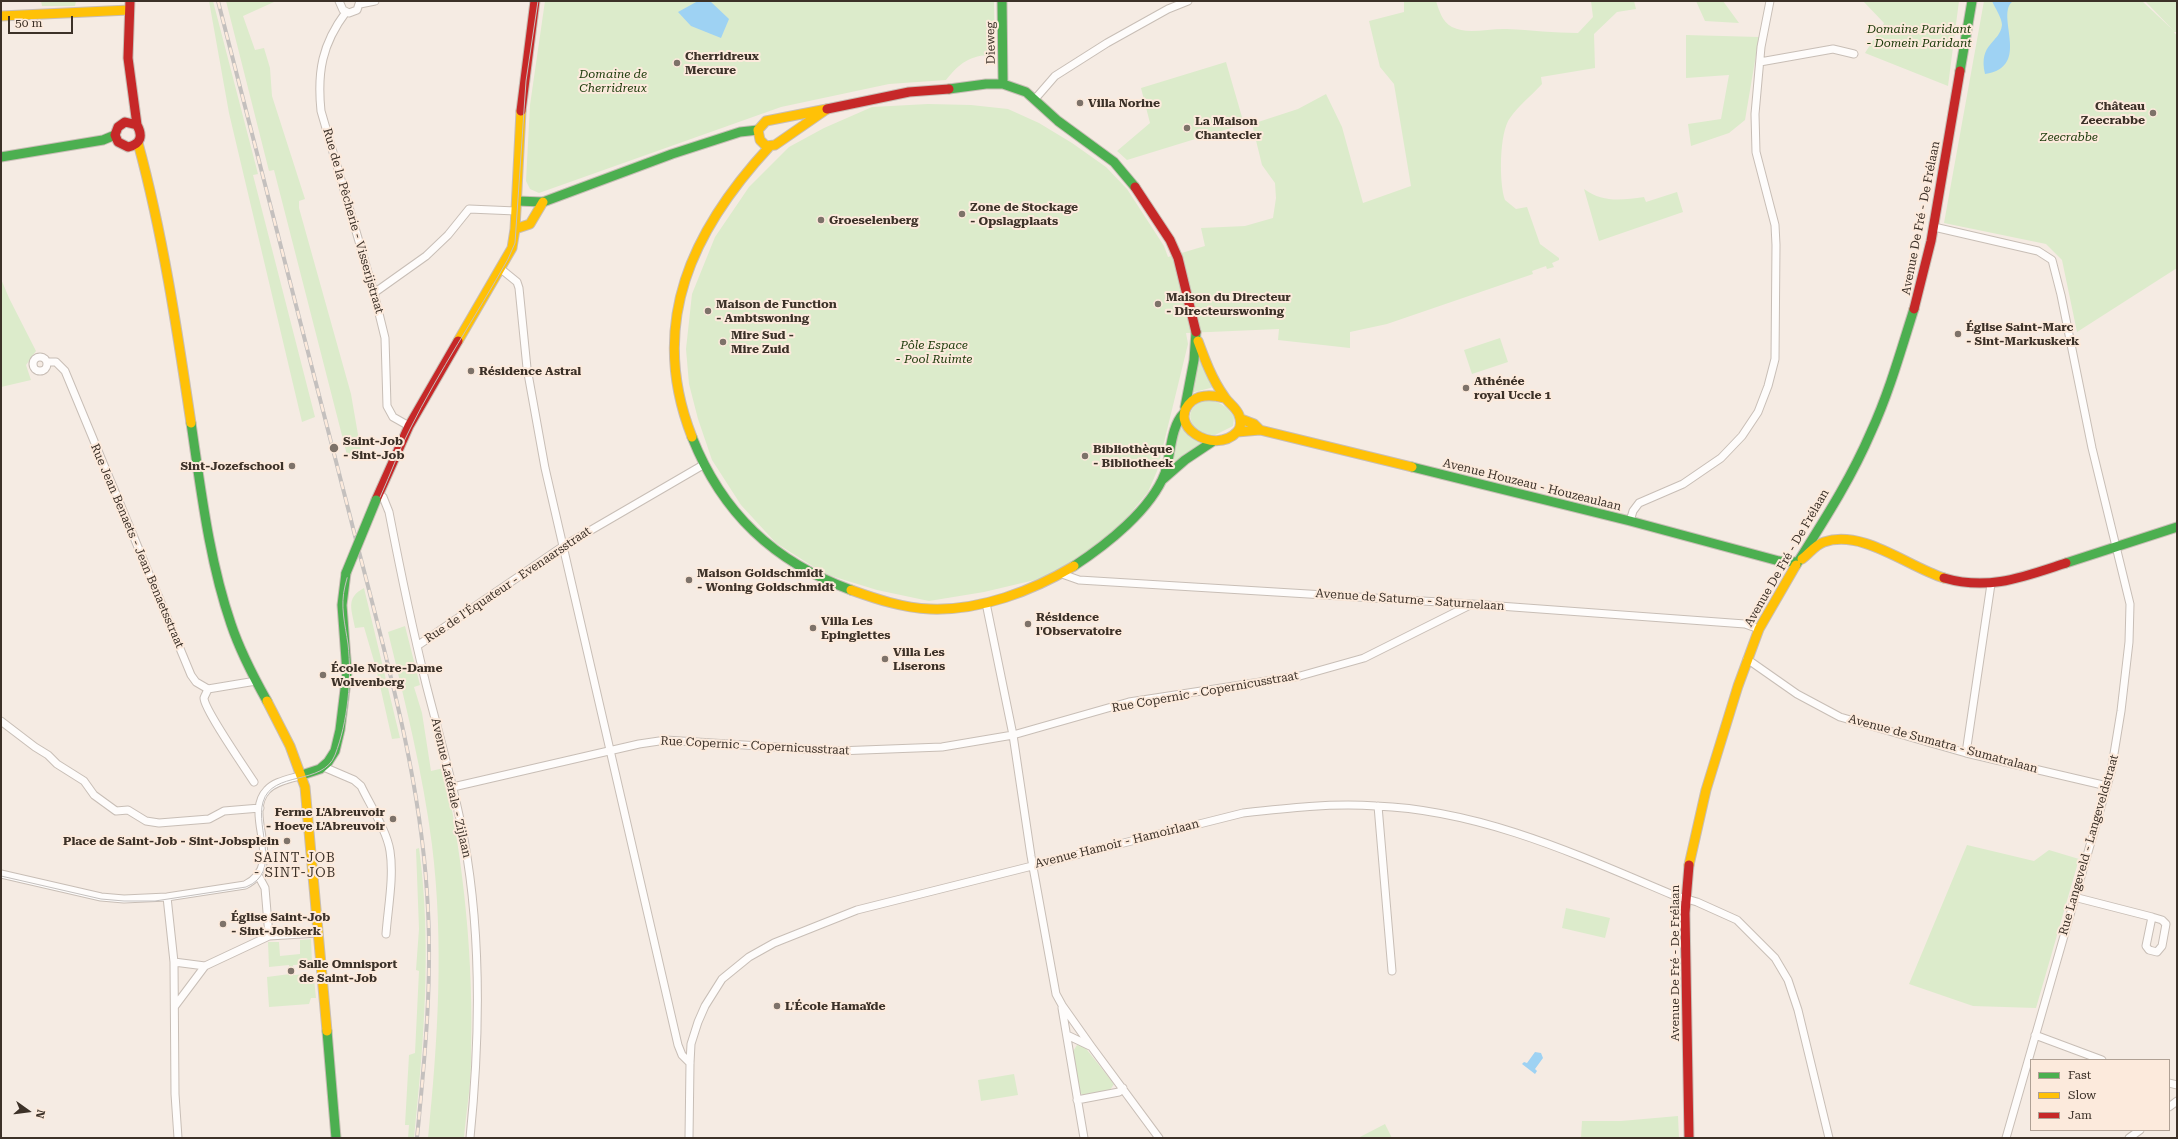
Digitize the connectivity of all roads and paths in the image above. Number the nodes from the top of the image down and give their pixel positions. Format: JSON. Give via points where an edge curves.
{"nodes":[{"id":1,"x":339,"y":1,"type":"edge"},
{"id":2,"x":375,"y":1,"type":"edge"},
{"id":3,"x":536,"y":1,"type":"edge"},
{"id":4,"x":1002,"y":1,"type":"edge"},
{"id":5,"x":1188,"y":1,"type":"edge"},
{"id":6,"x":1770,"y":1,"type":"edge"},
{"id":7,"x":1972,"y":1,"type":"edge"},
{"id":8,"x":360,"y":2,"type":"edge"},
{"id":9,"x":129,"y":6,"type":"edge"},
{"id":10,"x":346,"y":12,"type":"junction"},
{"id":11,"x":1,"y":16,"type":"edge"},
{"id":12,"x":1854,"y":54,"type":"dead end"},
{"id":13,"x":1760,"y":62,"type":"junction"},
{"id":14,"x":1003,"y":84,"type":"junction"},
{"id":15,"x":133,"y":93,"type":"junction"},
{"id":16,"x":1035,"y":99,"type":"junction"},
{"id":17,"x":827,"y":109,"type":"junction"},
{"id":18,"x":774,"y":121,"type":"junction"},
{"id":19,"x":125,"y":122,"type":"junction"},
{"id":20,"x":137,"y":125,"type":"junction"},
{"id":21,"x":758,"y":130,"type":"junction"},
{"id":22,"x":115,"y":135,"type":"junction"},
{"id":23,"x":784,"y":137,"type":"junction"},
{"id":24,"x":138,"y":143,"type":"junction"},
{"id":25,"x":770,"y":146,"type":"junction"},
{"id":26,"x":128,"y":148,"type":"junction"},
{"id":27,"x":1,"y":157,"type":"edge"},
{"id":28,"x":142,"y":163,"type":"junction"},
{"id":29,"x":543,"y":202,"type":"junction"},
{"id":30,"x":516,"y":206,"type":"junction"},
{"id":31,"x":1934,"y":227,"type":"junction"},
{"id":32,"x":515,"y":229,"type":"junction"},
{"id":33,"x":501,"y":269,"type":"junction"},
{"id":34,"x":374,"y":293,"type":"junction"},
{"id":35,"x":1197,"y":335,"type":"junction"},
{"id":36,"x":47,"y":362,"type":"dead end"},
{"id":37,"x":1224,"y":398,"type":"junction"},
{"id":38,"x":1184,"y":410,"type":"junction"},
{"id":39,"x":1241,"y":419,"type":"junction"},
{"id":40,"x":409,"y":426,"type":"junction"},
{"id":41,"x":1260,"y":430,"type":"junction"},
{"id":42,"x":1237,"y":432,"type":"junction"},
{"id":43,"x":1212,"y":442,"type":"junction"},
{"id":44,"x":703,"y":465,"type":"junction"},
{"id":45,"x":1162,"y":480,"type":"junction"},
{"id":46,"x":378,"y":497,"type":"junction"},
{"id":47,"x":1630,"y":521,"type":"junction"},
{"id":48,"x":2177,"y":527,"type":"edge"},
{"id":49,"x":562,"y":547,"type":"junction"},
{"id":50,"x":2116,"y":547,"type":"junction"},
{"id":51,"x":1797,"y":562,"type":"junction"},
{"id":52,"x":1062,"y":574,"type":"junction"},
{"id":53,"x":1991,"y":584,"type":"junction"},
{"id":54,"x":986,"y":603,"type":"junction"},
{"id":55,"x":1472,"y":604,"type":"junction"},
{"id":56,"x":1758,"y":629,"type":"junction"},
{"id":57,"x":417,"y":646,"type":"junction"},
{"id":58,"x":1747,"y":659,"type":"junction"},
{"id":59,"x":256,"y":681,"type":"junction"},
{"id":60,"x":208,"y":689,"type":"junction"},
{"id":61,"x":1,"y":721,"type":"edge"},
{"id":62,"x":1014,"y":735,"type":"junction"},
{"id":63,"x":610,"y":751,"type":"junction"},
{"id":64,"x":1966,"y":753,"type":"junction"},
{"id":65,"x":324,"y":765,"type":"junction"},
{"id":66,"x":302,"y":775,"type":"junction"},
{"id":67,"x":254,"y":782,"type":"dead end"},
{"id":68,"x":2107,"y":786,"type":"junction"},
{"id":69,"x":453,"y":787,"type":"junction"},
{"id":70,"x":1378,"y":806,"type":"junction"},
{"id":71,"x":260,"y":808,"type":"junction"},
{"id":72,"x":1034,"y":866,"type":"junction"},
{"id":73,"x":1,"y":874,"type":"edge"},
{"id":74,"x":258,"y":875,"type":"junction"},
{"id":75,"x":167,"y":897,"type":"junction"},
{"id":76,"x":2074,"y":897,"type":"junction"},
{"id":77,"x":1686,"y":899,"type":"junction"},
{"id":78,"x":2152,"y":917,"type":"junction"},
{"id":79,"x":318,"y":933,"type":"junction"},
{"id":80,"x":386,"y":934,"type":"dead end"},
{"id":81,"x":269,"y":936,"type":"junction"},
{"id":82,"x":174,"y":962,"type":"junction"},
{"id":83,"x":205,"y":966,"type":"junction"},
{"id":84,"x":1392,"y":971,"type":"dead end"},
{"id":85,"x":1062,"y":1005,"type":"junction"},
{"id":86,"x":175,"y":1006,"type":"junction"},
{"id":87,"x":2035,"y":1035,"type":"junction"},
{"id":88,"x":1068,"y":1039,"type":"junction"},
{"id":89,"x":1076,"y":1039,"type":"junction"},
{"id":90,"x":1086,"y":1039,"type":"junction"},
{"id":91,"x":1090,"y":1046,"type":"junction"},
{"id":92,"x":2099,"y":1059,"type":"edge"},
{"id":93,"x":690,"y":1063,"type":"junction"},
{"id":94,"x":1123,"y":1088,"type":"junction"},
{"id":95,"x":1077,"y":1100,"type":"junction"},
{"id":96,"x":2139,"y":1131,"type":"edge"},
{"id":97,"x":178,"y":1138,"type":"edge"},
{"id":98,"x":336,"y":1138,"type":"edge"},
{"id":99,"x":470,"y":1138,"type":"edge"},
{"id":100,"x":688,"y":1138,"type":"edge"},
{"id":101,"x":1084,"y":1138,"type":"edge"},
{"id":102,"x":1159,"y":1138,"type":"edge"},
{"id":103,"x":1689,"y":1138,"type":"edge"},
{"id":104,"x":1829,"y":1138,"type":"edge"},
{"id":105,"x":2006,"y":1138,"type":"edge"},
{"id":106,"x":2129,"y":1138,"type":"edge"}],
"edges":[{"from":1,"to":10,"type":"street","via":[[340,7]]},
{"from":2,"to":8,"type":"street"},
{"from":3,"to":30,"type":"street","via":[[522,100]]},
{"from":4,"to":14,"type":"street","name":"Dieweg"},
{"from":5,"to":16,"type":"street","via":[[1168,8],[1107,43],[1056,76]]},
{"from":6,"to":13,"type":"street"},
{"from":7,"to":31,"type":"street","name":"Avenue De Fré - De Frélaan"},
{"from":8,"to":10,"type":"street","name":"Rue de la Pêcherie - Visserijstraat","via":[[354,12]]},
{"from":9,"to":11,"type":"street"},
{"from":9,"to":15,"type":"street","via":[[128,58]]},
{"from":10,"to":34,"type":"street","name":"Rue de la Pêcherie - Visserijstraat","via":[[328,38],[324,53],[319,83],[321,111]]},
{"from":12,"to":13,"type":"street","via":[[1833,49]]},
{"from":13,"to":47,"type":"street","via":[[1755,114],[1756,152],[1772,211],[1776,245],[1775,359],[1768,386],[1758,412],[1742,436],[1721,458],[1683,484],[1639,503]]},
{"from":14,"to":16,"type":"street","via":[[1026,92]]},
{"from":14,"to":17,"type":"street","via":[[909,92]]},
{"from":15,"to":19,"type":"street"},
{"from":15,"to":20,"type":"street"},
{"from":16,"to":35,"type":"street","via":[[1058,122],[1109,158],[1132,182],[1170,240],[1178,258]]},
{"from":17,"to":18,"type":"street"},
{"from":17,"to":23,"type":"street"},
{"from":18,"to":21,"type":"street","via":[[763,123]]},
{"from":18,"to":23,"type":"street","via":[[781,126]]},
{"from":19,"to":20,"type":"street"},
{"from":19,"to":22,"type":"street","via":[[118,127]]},
{"from":20,"to":24,"type":"street","via":[[141,134]]},
{"from":21,"to":25,"type":"street","via":[[760,140]]},
{"from":21,"to":29,"type":"street","via":[[740,132],[672,154]]},
{"from":22,"to":26,"type":"street","via":[[119,144]]},
{"from":22,"to":27,"type":"street","via":[[103,140]]},
{"from":23,"to":25,"type":"street","via":[[779,143]]},
{"from":24,"to":26,"type":"street"},
{"from":24,"to":28,"type":"street"},
{"from":25,"to":44,"type":"street","via":[[721,205],[707,227],[683,286],[677,325],[678,385],[690,435]]},
{"from":26,"to":28,"type":"street","via":[[134,158]]},
{"from":28,"to":59,"type":"street","via":[[172,293],[194,449],[219,584],[226,614]]},
{"from":29,"to":30,"type":"street"},
{"from":29,"to":32,"type":"street","via":[[530,224]]},
{"from":30,"to":32,"type":"street"},
{"from":30,"to":34,"type":"street","via":[[469,209],[448,235],[418,263]]},
{"from":31,"to":50,"type":"street","name":"Rue Langeveld - Langeveldstraat","via":[[2038,251],[2052,260]]},
{"from":31,"to":51,"type":"street","name":"Avenue De Fré - De Frélaan","via":[[1919,292],[1879,416],[1833,505]]},
{"from":32,"to":33,"type":"street","via":[[512,248]]},
{"from":33,"to":40,"type":"street"},
{"from":33,"to":49,"type":"street","via":[[517,282],[519,288],[527,368]]},
{"from":34,"to":40,"type":"street","name":"Rue de la Pêcherie - Visserijstraat","via":[[385,338],[388,406],[393,417]]},
{"from":35,"to":37,"type":"street","via":[[1205,362]]},
{"from":35,"to":38,"type":"street"},
{"from":36,"to":60,"type":"street","name":"Rue Jean Benaets - Jean Benaetsstraat","via":[[56,362],[65,371],[191,675],[196,682]]},
{"from":37,"to":38,"type":"street","via":[[1205,395],[1193,400]]},
{"from":37,"to":39,"type":"street","via":[[1234,407]]},
{"from":38,"to":43,"type":"street","via":[[1190,432]]},
{"from":38,"to":45,"type":"street","via":[[1178,419]]},
{"from":39,"to":41,"type":"street","name":"Avenue Houzeau - Houzeaulaan","via":[[1254,424]]},
{"from":39,"to":42,"type":"street"},
{"from":40,"to":46,"type":"street"},
{"from":41,"to":42,"type":"street","name":"Avenue Houzeau - Houzeaulaan"},
{"from":41,"to":47,"type":"street","name":"Avenue Houzeau - Houzeaulaan"},
{"from":42,"to":43,"type":"street","via":[[1224,440]]},
{"from":43,"to":45,"type":"street","via":[[1185,460]]},
{"from":44,"to":49,"type":"street","name":"Rue de l'Équateur - Evenaarsstraat"},
{"from":44,"to":54,"type":"street","via":[[752,531],[766,544],[815,575],[846,589],[902,605],[931,609]]},
{"from":45,"to":52,"type":"street","via":[[1127,525],[1101,549]]},
{"from":46,"to":57,"type":"street","name":"Avenue Latérale - Zijlaan","via":[[383,498],[389,512]]},
{"from":46,"to":65,"type":"street","bridge":true,"via":[[346,573],[340,602],[347,656],[346,693],[336,746],[332,757]]},
{"from":47,"to":51,"type":"street","name":"Avenue Houzeau - Houzeaulaan","via":[[1779,562]]},
{"from":48,"to":50,"type":"street"},
{"from":49,"to":57,"type":"street","name":"Rue de l'Équateur - Evenaarsstraat"},
{"from":49,"to":63,"type":"street"},
{"from":50,"to":53,"type":"street","via":[[2012,581]]},
{"from":50,"to":68,"type":"street","name":"Rue Langeveld - Langeveldstraat","via":[[2130,604],[2130,623],[2121,711]]},
{"from":51,"to":53,"type":"street","via":[[1824,542],[1856,541],[1892,554],[1936,576],[1949,580]]},
{"from":51,"to":56,"type":"street","name":"Avenue De Fré - De Frélaan"},
{"from":52,"to":54,"type":"street","via":[[1026,590]]},
{"from":52,"to":55,"type":"street","name":"Avenue de Saturne - Saturnelaan","via":[[1079,580]]},
{"from":53,"to":64,"type":"street"},
{"from":54,"to":62,"type":"street"},
{"from":55,"to":56,"type":"street","name":"Avenue de Saturne - Saturnelaan","via":[[1745,624]]},
{"from":55,"to":62,"type":"street","name":"Rue Copernic - Copernicusstraat","via":[[1364,658],[1300,676],[1129,702]]},
{"from":56,"to":58,"type":"street","name":"Avenue De Fré - De Frélaan"},
{"from":57,"to":69,"type":"street","name":"Avenue Latérale - Zijlaan"},
{"from":58,"to":64,"type":"street","name":"Avenue de Sumatra - Sumatralaan","via":[[1797,694],[1840,717]]},
{"from":58,"to":77,"type":"street","name":"Avenue De Fré - De Frélaan","via":[[1704,797],[1690,857]]},
{"from":59,"to":60,"type":"street"},
{"from":59,"to":66,"type":"street","via":[[278,720]]},
{"from":60,"to":67,"type":"street","via":[[204,697],[205,703]]},
{"from":61,"to":71,"type":"street","via":[[57,764],[84,781],[94,795],[116,811],[128,810],[146,821],[159,823],[209,819],[224,811]]},
{"from":62,"to":63,"type":"street","name":"Rue Copernic - Copernicusstraat","via":[[942,747],[837,751],[666,740]]},
{"from":62,"to":72,"type":"street"},
{"from":63,"to":69,"type":"street","name":"Rue Copernic - Copernicusstraat"},
{"from":63,"to":93,"type":"street","via":[[678,1045],[682,1055]]},
{"from":64,"to":68,"type":"street","name":"Avenue de Sumatra - Sumatralaan"},
{"from":65,"to":66,"type":"street"},
{"from":65,"to":80,"type":"street","via":[[361,786],[388,841],[390,871]]},
{"from":66,"to":71,"type":"street","via":[[268,789],[262,797]]},
{"from":66,"to":79,"type":"street","via":[[308,803]]},
{"from":68,"to":76,"type":"street","name":"Rue Langeveld - Langeveldstraat"},
{"from":69,"to":99,"type":"street","name":"Avenue Latérale - Zijlaan","via":[[469,869],[476,940],[477,1050]]},
{"from":70,"to":72,"type":"street","name":"Avenue Hamoir - Hamoirlaan","via":[[1303,807],[1243,813]]},
{"from":70,"to":77,"type":"street","name":"Avenue Hamoir - Hamoirlaan","via":[[1429,811],[1524,834]]},
{"from":70,"to":84,"type":"street"},
{"from":71,"to":74,"type":"street","via":[[264,860]]},
{"from":72,"to":85,"type":"street","via":[[1056,994]]},
{"from":72,"to":93,"type":"street","name":"Avenue Hamoir - Hamoirlaan","via":[[857,910],[774,943],[748,957],[722,979],[705,1006],[691,1044]]},
{"from":73,"to":75,"type":"street","via":[[101,897],[135,900]]},
{"from":74,"to":75,"type":"street","via":[[240,887]]},
{"from":74,"to":81,"type":"street","via":[[266,888]]},
{"from":75,"to":82,"type":"street"},
{"from":76,"to":78,"type":"street"},
{"from":76,"to":87,"type":"street","name":"Rue Langeveld - Langeveldstraat"},
{"from":77,"to":103,"type":"street","name":"Avenue De Fré - De Frélaan"},
{"from":77,"to":104,"type":"street","name":"Avenue Hamoir - Hamoirlaan","via":[[1737,920],[1775,958],[1788,980],[1798,1010]]},
{"from":78,"to":78,"type":"street","via":[[2146,946],[2149,950],[2157,952],[2162,946],[2167,927],[2165,922]]},
{"from":79,"to":81,"type":"street"},
{"from":79,"to":98,"type":"street"},
{"from":81,"to":83,"type":"street"},
{"from":82,"to":83,"type":"street"},
{"from":82,"to":86,"type":"street"},
{"from":83,"to":86,"type":"street"},
{"from":85,"to":88,"type":"street"},
{"from":85,"to":90,"type":"street"},
{"from":86,"to":97,"type":"street"},
{"from":87,"to":92,"type":"street"},
{"from":87,"to":105,"type":"street","name":"Rue Langeveld - Langeveldstraat"},
{"from":88,"to":89,"type":"street"},
{"from":88,"to":95,"type":"street"},
{"from":89,"to":90,"type":"street"},
{"from":89,"to":91,"type":"street"},
{"from":90,"to":91,"type":"street"},
{"from":91,"to":94,"type":"street"},
{"from":93,"to":100,"type":"street","name":"Avenue Hamoir - Hamoirlaan"},
{"from":94,"to":95,"type":"street","via":[[1119,1092]]},
{"from":94,"to":102,"type":"street"},
{"from":95,"to":101,"type":"street"},
{"from":96,"to":106,"type":"street"}]}
